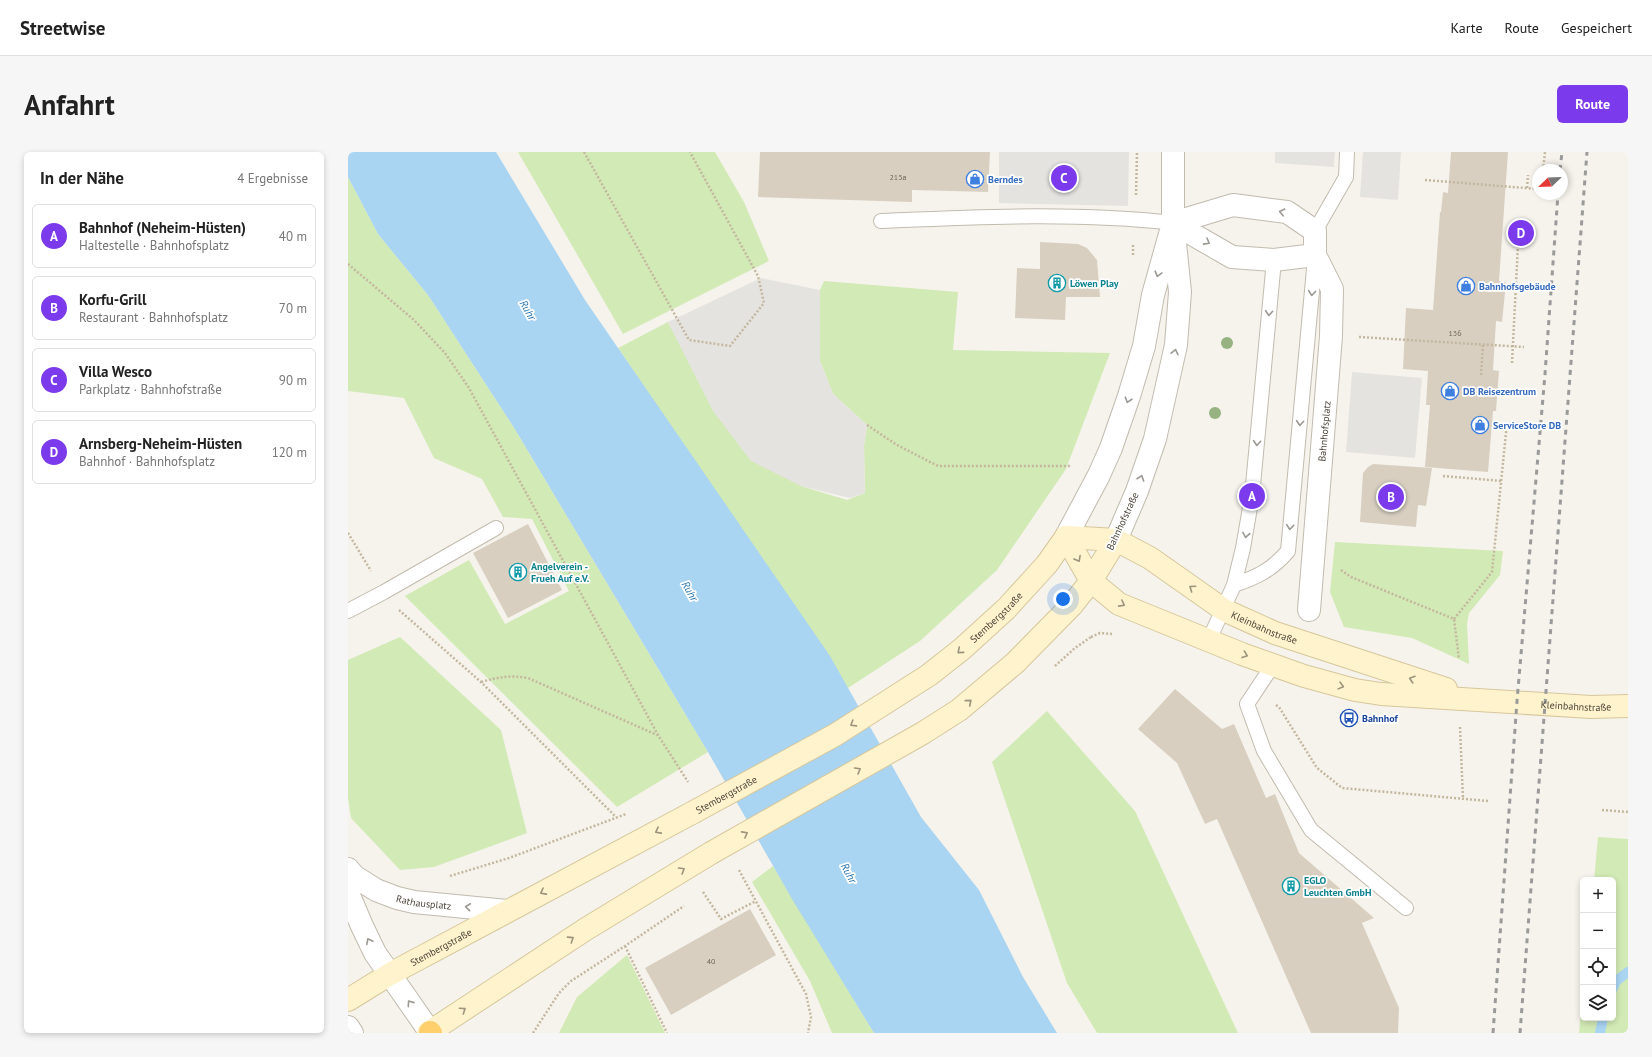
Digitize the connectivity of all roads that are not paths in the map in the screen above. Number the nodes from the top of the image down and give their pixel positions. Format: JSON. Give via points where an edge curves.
{"nodes":[{"id":1,"x":1173,"y":152,"type":"edge"},
{"id":2,"x":1347,"y":152,"type":"edge"},
{"id":3,"x":881,"y":221,"type":"dead end"},
{"id":4,"x":1173,"y":223,"type":"junction"},
{"id":5,"x":1316,"y":231,"type":"junction"},
{"id":6,"x":1315,"y":255,"type":"junction"},
{"id":7,"x":1274,"y":260,"type":"junction"},
{"id":8,"x":496,"y":528,"type":"dead end"},
{"id":9,"x":1066,"y":538,"type":"junction"},
{"id":10,"x":1116,"y":540,"type":"junction"},
{"id":11,"x":1091,"y":581,"type":"junction"},
{"id":12,"x":1234,"y":585,"type":"junction"},
{"id":13,"x":1224,"y":610,"type":"junction"},
{"id":14,"x":1309,"y":610,"type":"dead end"},
{"id":15,"x":348,"y":611,"type":"edge"},
{"id":16,"x":1209,"y":640,"type":"junction"},
{"id":17,"x":1273,"y":665,"type":"junction"},
{"id":18,"x":1476,"y":699,"type":"junction"},
{"id":19,"x":1628,"y":706,"type":"edge"},
{"id":20,"x":348,"y":869,"type":"edge"},
{"id":21,"x":348,"y":893,"type":"edge"},
{"id":22,"x":1406,"y":908,"type":"dead end"},
{"id":23,"x":507,"y":911,"type":"junction"},
{"id":24,"x":390,"y":974,"type":"junction"},
{"id":25,"x":348,"y":1000,"type":"edge"},
{"id":26,"x":348,"y":1027,"type":"edge"},
{"id":27,"x":352,"y":1033,"type":"edge"},
{"id":28,"x":430,"y":1033,"type":"edge"}],
"edges":[{"from":1,"to":4,"type":"street","name":"Bahnhofstraße"},
{"from":2,"to":5,"type":"lane","via":[[1346,177]]},
{"from":3,"to":4,"type":"lane","via":[[1000,216],[1136,219]]},
{"from":5,"to":4,"type":"street","one_way":true,"via":[[1287,212],[1233,205]]},
{"from":4,"to":7,"type":"street","one_way":true,"via":[[1232,256]]},
{"from":4,"to":9,"type":"street","name":"Bahnhofstraße","one_way":true,"via":[[1153,295],[1144,346],[1130,396],[1102,468]]},
{"from":10,"to":4,"type":"street","name":"Bahnhofstraße","one_way":true,"via":[[1155,439],[1176,345],[1180,292]]},
{"from":5,"to":6,"type":"street","name":"Bahnhofsplatz"},
{"from":6,"to":7,"type":"street"},
{"from":6,"to":12,"type":"lane","one_way":true,"via":[[1288,551],[1278,563],[1258,577]]},
{"from":6,"to":14,"type":"street","name":"Bahnhofsplatz","via":[[1332,289],[1332,297],[1331,343]]},
{"from":7,"to":12,"type":"lane","one_way":true,"via":[[1252,496],[1244,548]]},
{"from":8,"to":15,"type":"lane"},
{"from":9,"to":10,"type":"main road","name":"Kleinbahnstraße"},
{"from":9,"to":11,"type":"main road","one_way":true},
{"from":9,"to":23,"type":"main road","name":"Stembergstraße","one_way":true,"bridge":true,"via":[[1047,564],[1006,609],[929,675],[835,735]]},
{"from":10,"to":11,"type":"main road","name":"Bahnhofstraße"},
{"from":13,"to":10,"type":"main road","name":"Kleinbahnstraße","one_way":true,"via":[[1150,558]]},
{"from":11,"to":16,"type":"main road","name":"Kleinbahnstraße","one_way":true,"via":[[1119,604]]},
{"from":28,"to":11,"type":"main road","one_way":true,"bridge":true,"via":[[586,929],[711,853],[959,710],[1015,663],[1072,605]]},
{"from":12,"to":13,"type":"lane"},
{"from":13,"to":16,"type":"lane"},
{"from":18,"to":13,"type":"main road","name":"Kleinbahnstraße","one_way":true,"via":[[1275,633]]},
{"from":16,"to":17,"type":"main road","name":"Kleinbahnstraße","one_way":true},
{"from":17,"to":18,"type":"main road","name":"Kleinbahnstraße","one_way":true,"via":[[1355,690],[1381,694]]},
{"from":17,"to":22,"type":"lane","via":[[1247,704],[1264,751],[1311,830]]},
{"from":18,"to":19,"type":"main road","name":"Kleinbahnstraße","via":[[1591,707]]},
{"from":23,"to":20,"type":"street","name":"Rathausplatz","one_way":true,"via":[[397,898],[376,890]]},
{"from":24,"to":21,"type":"street","one_way":true,"via":[[372,946]]},
{"from":23,"to":24,"type":"main road","name":"Stembergstraße"},
{"from":24,"to":25,"type":"main road","name":"Stembergstraße"},
{"from":28,"to":24,"type":"street","one_way":true},
{"from":26,"to":27,"type":"street"}]}
